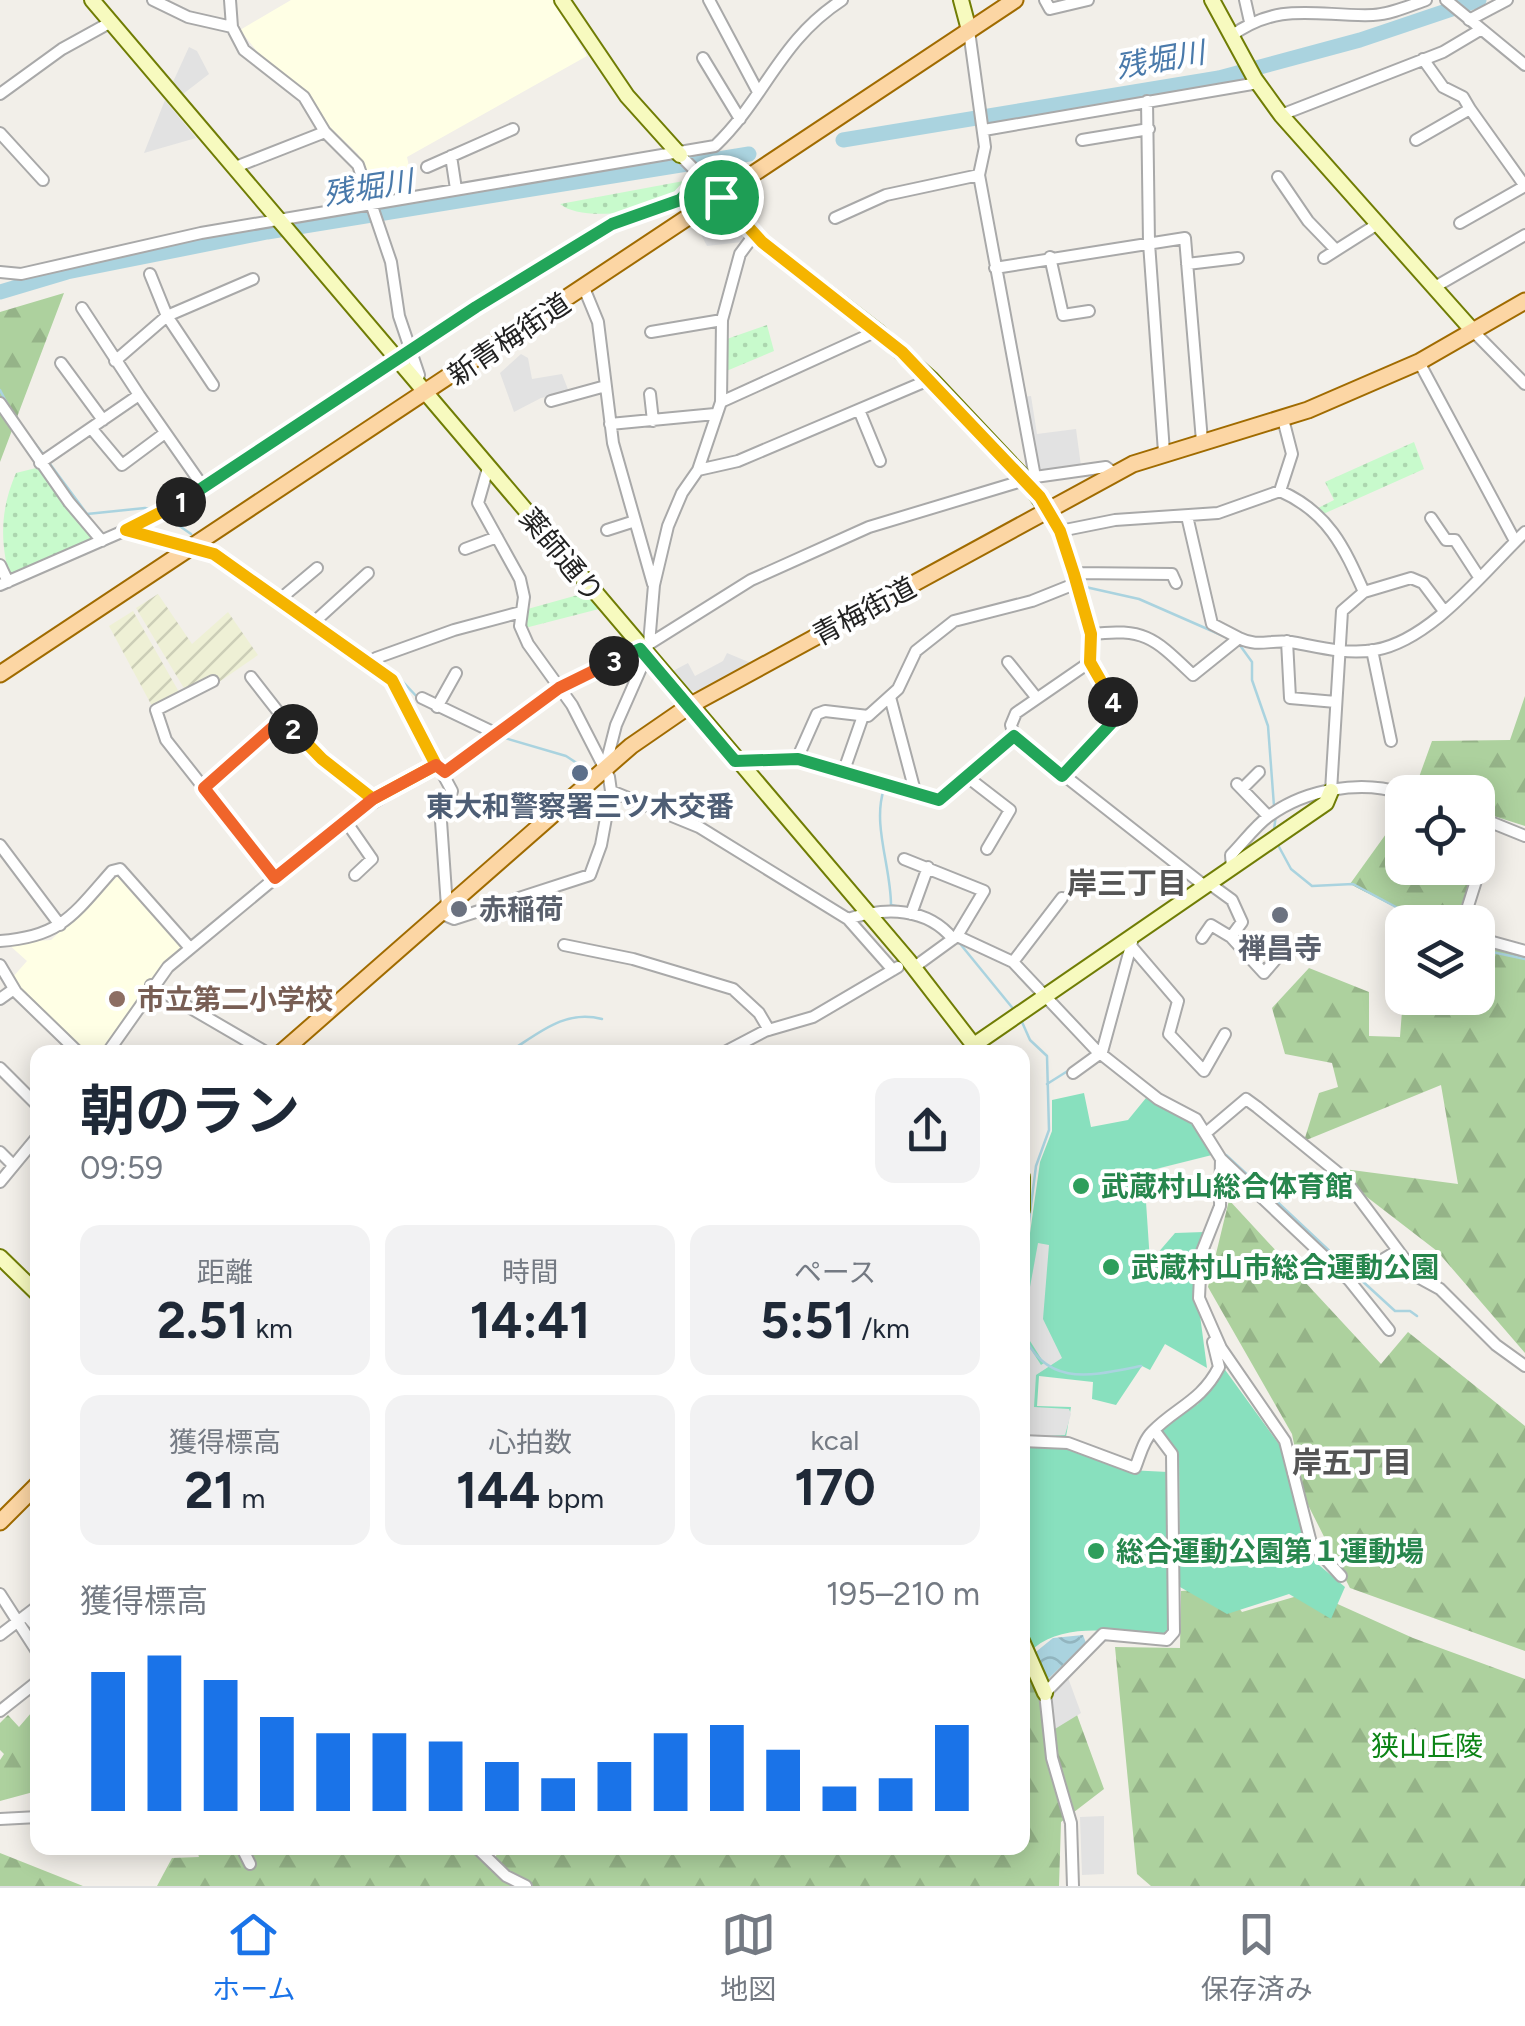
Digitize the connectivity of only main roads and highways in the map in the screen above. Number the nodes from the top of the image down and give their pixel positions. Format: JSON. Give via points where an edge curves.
{"nodes":[{"id":1,"x":1015,"y":0,"type":"edge"},
{"id":2,"x":1525,"y":302,"type":"edge"},
{"id":3,"x":0,"y":674,"type":"edge"},
{"id":4,"x":290,"y":1045,"type":"edge"},
{"id":5,"x":30,"y":1492,"type":"edge"},
{"id":6,"x":0,"y":1522,"type":"edge"}],
"edges":[{"from":1,"to":3,"type":"main road","name":"新青梅街道","via":[[584,288],[420,388]]},
{"from":2,"to":4,"type":"main road","name":"青梅街道","via":[[1420,362],[1283,419],[1114,473],[689,706],[605,769]]},
{"from":5,"to":6,"type":"main road"}]}
